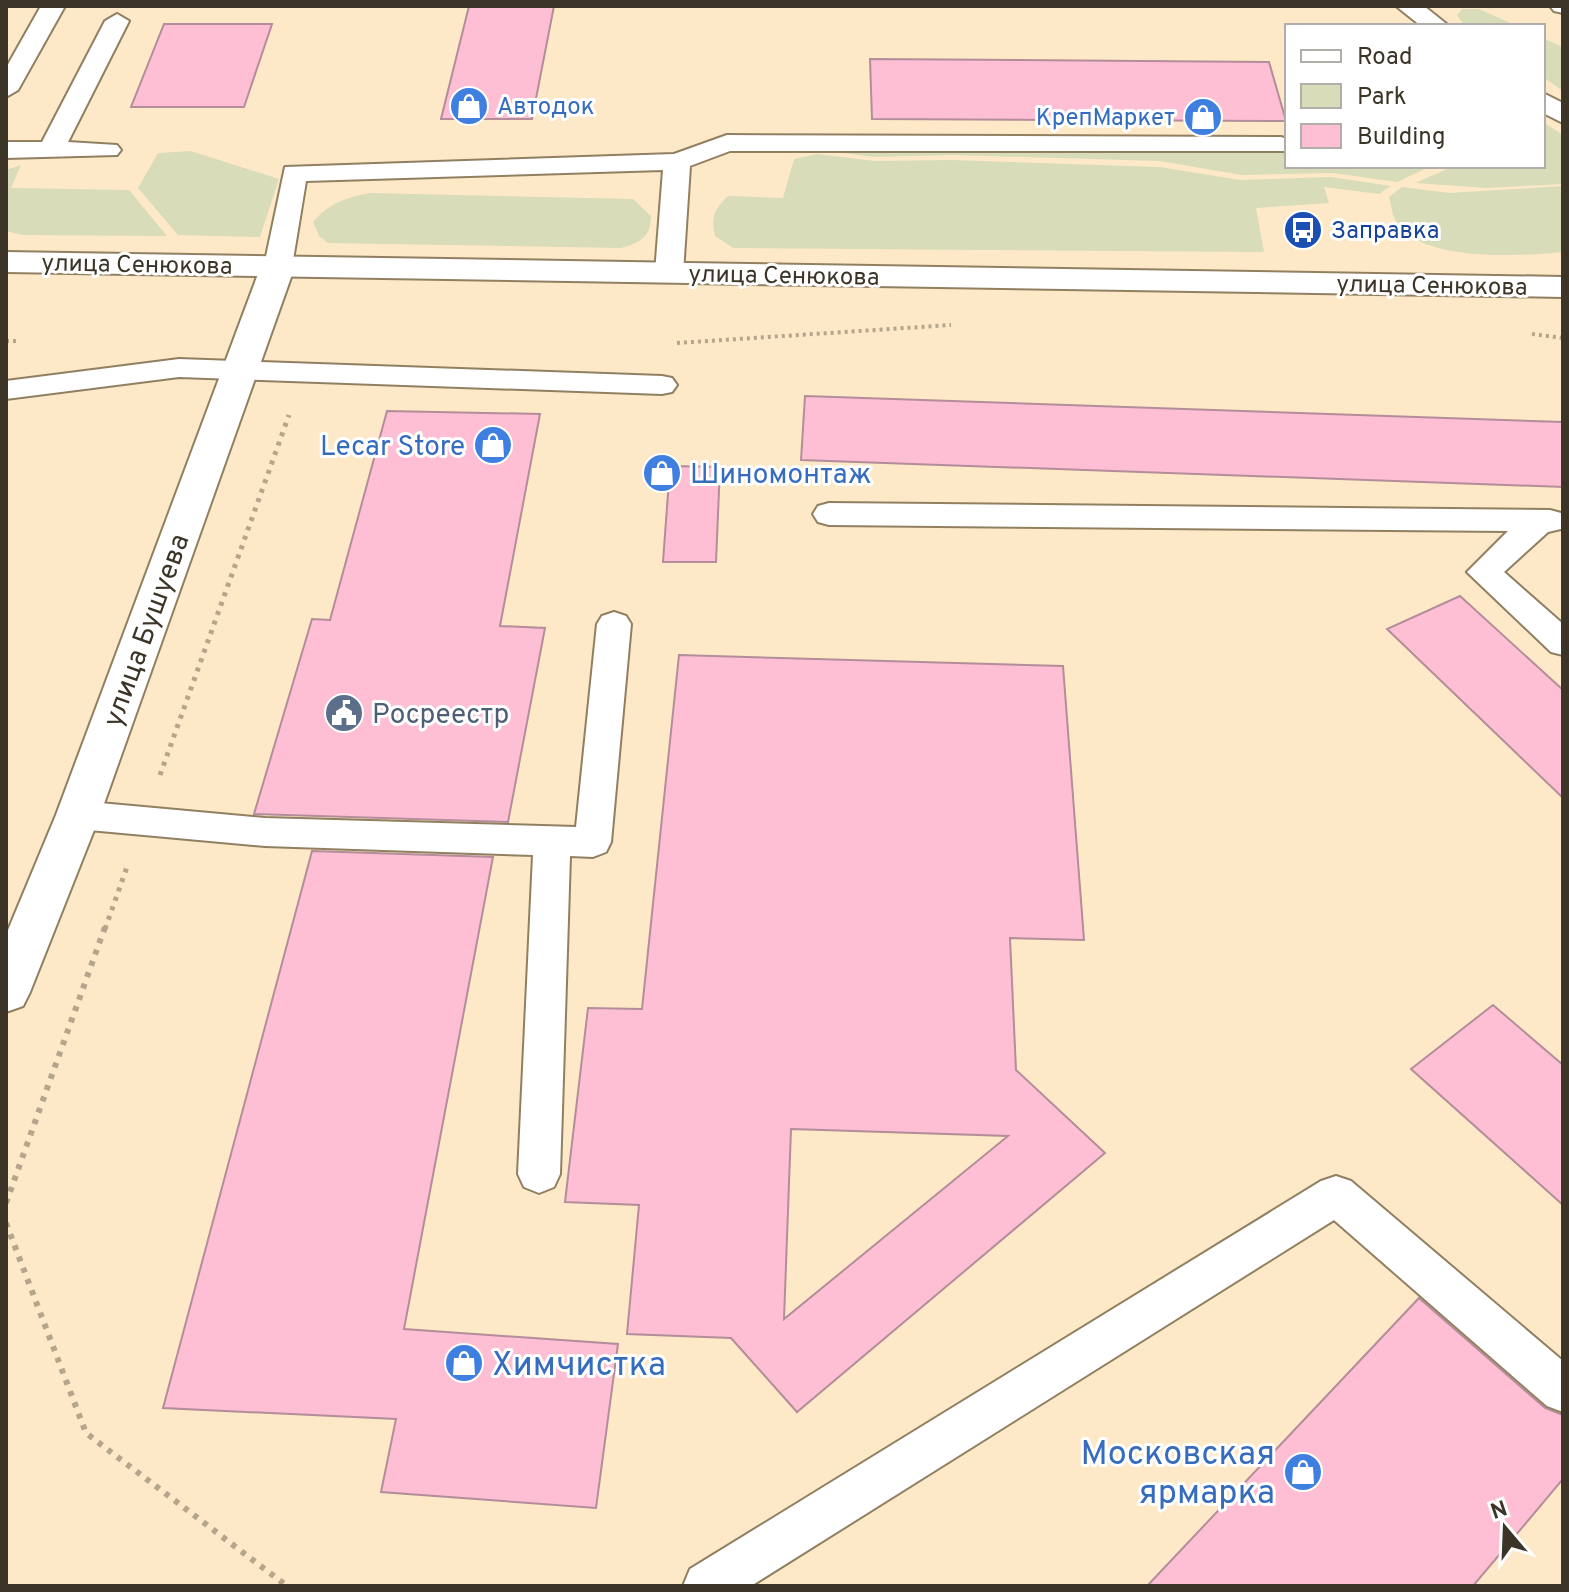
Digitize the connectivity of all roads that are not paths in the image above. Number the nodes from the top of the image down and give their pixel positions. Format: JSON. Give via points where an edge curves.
{"nodes":[{"id":1,"x":53,"y":6,"type":"edge"},
{"id":2,"x":117,"y":21,"type":"dead end"},
{"id":3,"x":6,"y":90,"type":"edge"},
{"id":4,"x":1545,"y":102,"type":"edge"},
{"id":5,"x":1563,"y":115,"type":"edge"},
{"id":6,"x":1281,"y":145,"type":"dead end"},
{"id":7,"x":6,"y":150,"type":"edge"},
{"id":8,"x":51,"y":150,"type":"junction"},
{"id":9,"x":108,"y":150,"type":"dead end"},
{"id":10,"x":677,"y":162,"type":"junction"},
{"id":11,"x":6,"y":262,"type":"edge"},
{"id":12,"x":278,"y":266,"type":"junction"},
{"id":13,"x":669,"y":273,"type":"junction"},
{"id":14,"x":1563,"y":287,"type":"edge"},
{"id":15,"x":241,"y":371,"type":"junction"},
{"id":16,"x":662,"y":385,"type":"dead end"},
{"id":17,"x":6,"y":390,"type":"edge"},
{"id":18,"x":829,"y":514,"type":"dead end"},
{"id":19,"x":1551,"y":521,"type":"edge"},
{"id":20,"x":614,"y":624,"type":"dead end"},
{"id":21,"x":1563,"y":643,"type":"edge"},
{"id":22,"x":78,"y":815,"type":"junction"},
{"id":23,"x":552,"y":840,"type":"junction"},
{"id":24,"x":6,"y":992,"type":"edge"},
{"id":25,"x":539,"y":1174,"type":"dead end"},
{"id":26,"x":1563,"y":1390,"type":"edge"},
{"id":27,"x":707,"y":1586,"type":"edge"}],
"edges":[{"from":1,"to":3,"type":"lane"},
{"from":2,"to":8,"type":"lane"},
{"from":4,"to":5,"type":"lane"},
{"from":6,"to":10,"type":"lane","via":[[727,143]]},
{"from":7,"to":8,"type":"lane"},
{"from":8,"to":9,"type":"lane"},
{"from":10,"to":12,"type":"lane","via":[[294,173]]},
{"from":10,"to":13,"type":"lane"},
{"from":11,"to":12,"type":"main road","name":"улица Сенюкова"},
{"from":12,"to":13,"type":"main road","name":"улица Сенюкова"},
{"from":12,"to":15,"type":"main road","name":"улица Бушуева"},
{"from":13,"to":14,"type":"main road","name":"улица Сенюкова"},
{"from":15,"to":16,"type":"lane"},
{"from":15,"to":17,"type":"lane","via":[[179,368]]},
{"from":15,"to":22,"type":"main road","name":"улица Бушуева"},
{"from":18,"to":19,"type":"lane"},
{"from":19,"to":21,"type":"lane","via":[[1483,572]]},
{"from":20,"to":23,"type":"lane","via":[[593,842]]},
{"from":22,"to":23,"type":"lane","via":[[265,832]]},
{"from":22,"to":24,"type":"main road","name":"улица Бушуева"},
{"from":23,"to":25,"type":"lane"},
{"from":26,"to":27,"type":"lane","via":[[1336,1195]]}]}
